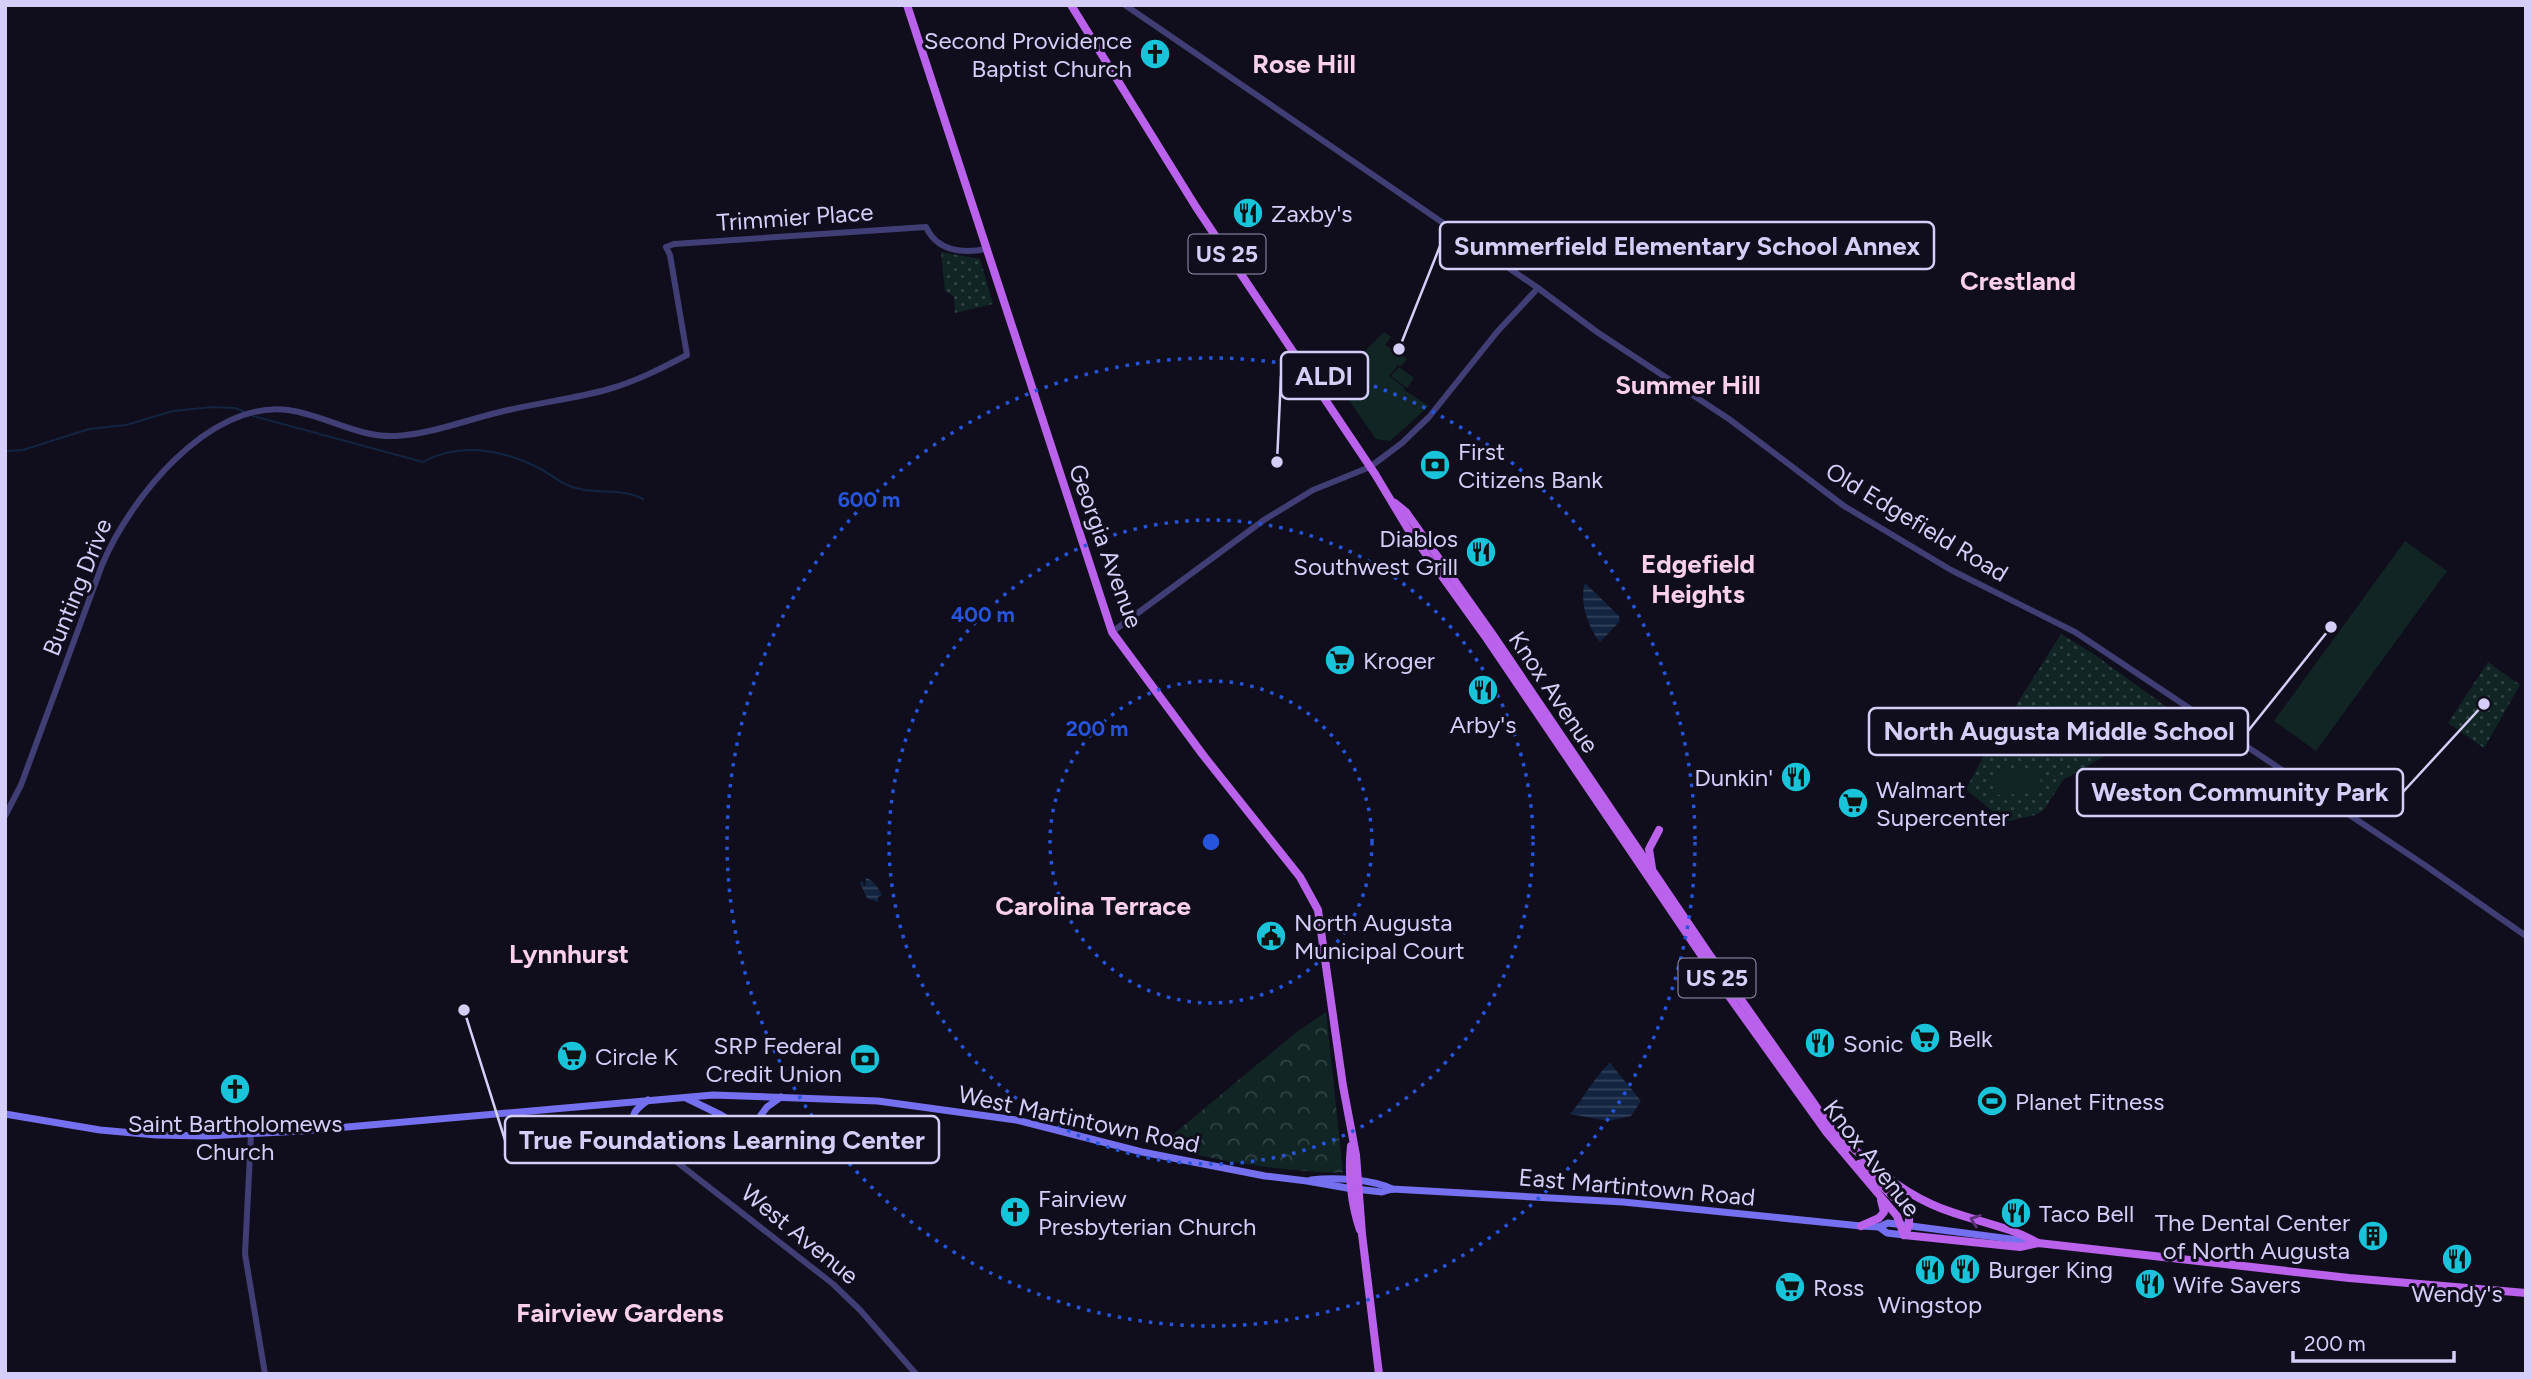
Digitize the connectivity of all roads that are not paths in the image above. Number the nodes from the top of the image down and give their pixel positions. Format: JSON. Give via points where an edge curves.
{"nodes":[{"id":1,"x":907,"y":5,"type":"edge"},
{"id":2,"x":1071,"y":5,"type":"edge"},
{"id":3,"x":1125,"y":5,"type":"edge"},
{"id":4,"x":986,"y":249,"type":"junction"},
{"id":5,"x":1538,"y":288,"type":"junction"},
{"id":6,"x":687,"y":355,"type":"joint"},
{"id":7,"x":1370,"y":467,"type":"junction"},
{"id":8,"x":1390,"y":499,"type":"junction"},
{"id":9,"x":1112,"y":632,"type":"junction"},
{"id":10,"x":5,"y":816,"type":"edge"},
{"id":11,"x":1658,"y":830,"type":"dead end"},
{"id":12,"x":1654,"y":874,"type":"junction"},
{"id":13,"x":2526,"y":936,"type":"edge"},
{"id":14,"x":682,"y":1097,"type":"junction"},
{"id":15,"x":781,"y":1097,"type":"junction"},
{"id":16,"x":648,"y":1100,"type":"junction"},
{"id":17,"x":5,"y":1114,"type":"edge"},
{"id":18,"x":764,"y":1128,"type":"dead end"},
{"id":19,"x":636,"y":1129,"type":"dead end"},
{"id":20,"x":748,"y":1132,"type":"dead end"},
{"id":21,"x":251,"y":1134,"type":"junction"},
{"id":22,"x":1838,"y":1134,"type":"junction"},
{"id":23,"x":646,"y":1138,"type":"dead end"},
{"id":24,"x":1356,"y":1185,"type":"junction"},
{"id":25,"x":1881,"y":1197,"type":"junction"},
{"id":26,"x":1905,"y":1225,"type":"junction"},
{"id":27,"x":1861,"y":1226,"type":"junction"},
{"id":28,"x":1879,"y":1227,"type":"junction"},
{"id":29,"x":1904,"y":1235,"type":"junction"},
{"id":30,"x":2038,"y":1243,"type":"junction"},
{"id":31,"x":2526,"y":1293,"type":"edge"},
{"id":32,"x":265,"y":1374,"type":"edge"},
{"id":33,"x":916,"y":1374,"type":"edge"},
{"id":34,"x":1379,"y":1374,"type":"edge"}],
"edges":[{"from":1,"to":4,"type":"main road","name":"Georgia Avenue"},
{"from":2,"to":7,"type":"main road","name":"Knox Avenue","number":"US 25","via":[[1202,216]]},
{"from":3,"to":5,"type":"street","name":"Old Edgefield Road"},
{"from":4,"to":6,"type":"street","name":"Trimmier Place","via":[[944,247],[926,227],[666,247]]},
{"from":4,"to":9,"type":"main road","name":"Georgia Avenue"},
{"from":5,"to":7,"type":"street","via":[[1429,417]]},
{"from":5,"to":13,"type":"street","name":"Old Edgefield Road","via":[[1729,419],[1844,506],[1951,570],[2075,632]]},
{"from":6,"to":10,"type":"street","name":"Bunting Drive","via":[[606,390],[404,435],[371,433],[281,409],[244,416],[212,431],[163,472],[117,533]]},
{"from":7,"to":8,"type":"main road","name":"Knox Avenue","number":"US 25"},
{"from":7,"to":9,"type":"street","via":[[1315,489],[1264,520]]},
{"from":8,"to":12,"type":"main road","name":"Knox Avenue","number":"US 25","via":[[1405,512],[1493,635]]},
{"from":8,"to":25,"type":"main road","name":"Knox Avenue","number":"US 25","via":[[1731,999],[1827,1133]]},
{"from":9,"to":24,"type":"main road","name":"Georgia Avenue","via":[[1315,901]]},
{"from":11,"to":12,"type":"main road","via":[[1649,849]]},
{"from":12,"to":22,"type":"main road","name":"Knox Avenue","number":"US 25"},
{"from":14,"to":15,"type":"main road","name":"West Martintown Road"},
{"from":14,"to":16,"type":"main road","name":"West Martintown Road"},
{"from":14,"to":20,"type":"main road"},
{"from":15,"to":18,"type":"main road","via":[[761,1115]]},
{"from":15,"to":24,"type":"main road","name":"West Martintown Road","via":[[878,1101],[997,1116],[1179,1160],[1265,1176],[1307,1181],[1323,1178]]},
{"from":16,"to":19,"type":"main road","via":[[633,1114]]},
{"from":16,"to":21,"type":"main road","name":"West Martintown Road"},
{"from":17,"to":21,"type":"main road","name":"West Martintown Road","via":[[138,1134]]},
{"from":21,"to":32,"type":"street","via":[[245,1254]]},
{"from":22,"to":26,"type":"main road","name":"Knox Avenue","number":"US 25","via":[[1854,1158],[1906,1208],[1910,1218]]},
{"from":30,"to":22,"type":"main road","number":"US 25","one_way":true,"via":[[1931,1205],[1881,1175]]},
{"from":23,"to":33,"type":"street","name":"West Avenue","via":[[833,1284]]},
{"from":24,"to":27,"type":"main road","name":"East Martintown Road","via":[[1382,1192],[1623,1202]]},
{"from":24,"to":34,"type":"main road","name":"Georgia Avenue"},
{"from":25,"to":26,"type":"main road","name":"Knox Avenue","number":"US 25"},
{"from":25,"to":27,"type":"main road","via":[[1884,1212]]},
{"from":26,"to":28,"type":"main road","name":"East Martintown Road"},
{"from":26,"to":29,"type":"main road","name":"Knox Avenue","number":"US 25"},
{"from":26,"to":30,"type":"main road","name":"East Martintown Road"},
{"from":27,"to":28,"type":"main road","name":"East Martintown Road"},
{"from":28,"to":29,"type":"main road","name":"East Martintown Road"},
{"from":29,"to":30,"type":"main road","name":"East Martintown Road","number":"US 25","via":[[1992,1246]]},
{"from":30,"to":31,"type":"main road","name":"East Martintown Road","number":"US 25"}]}
